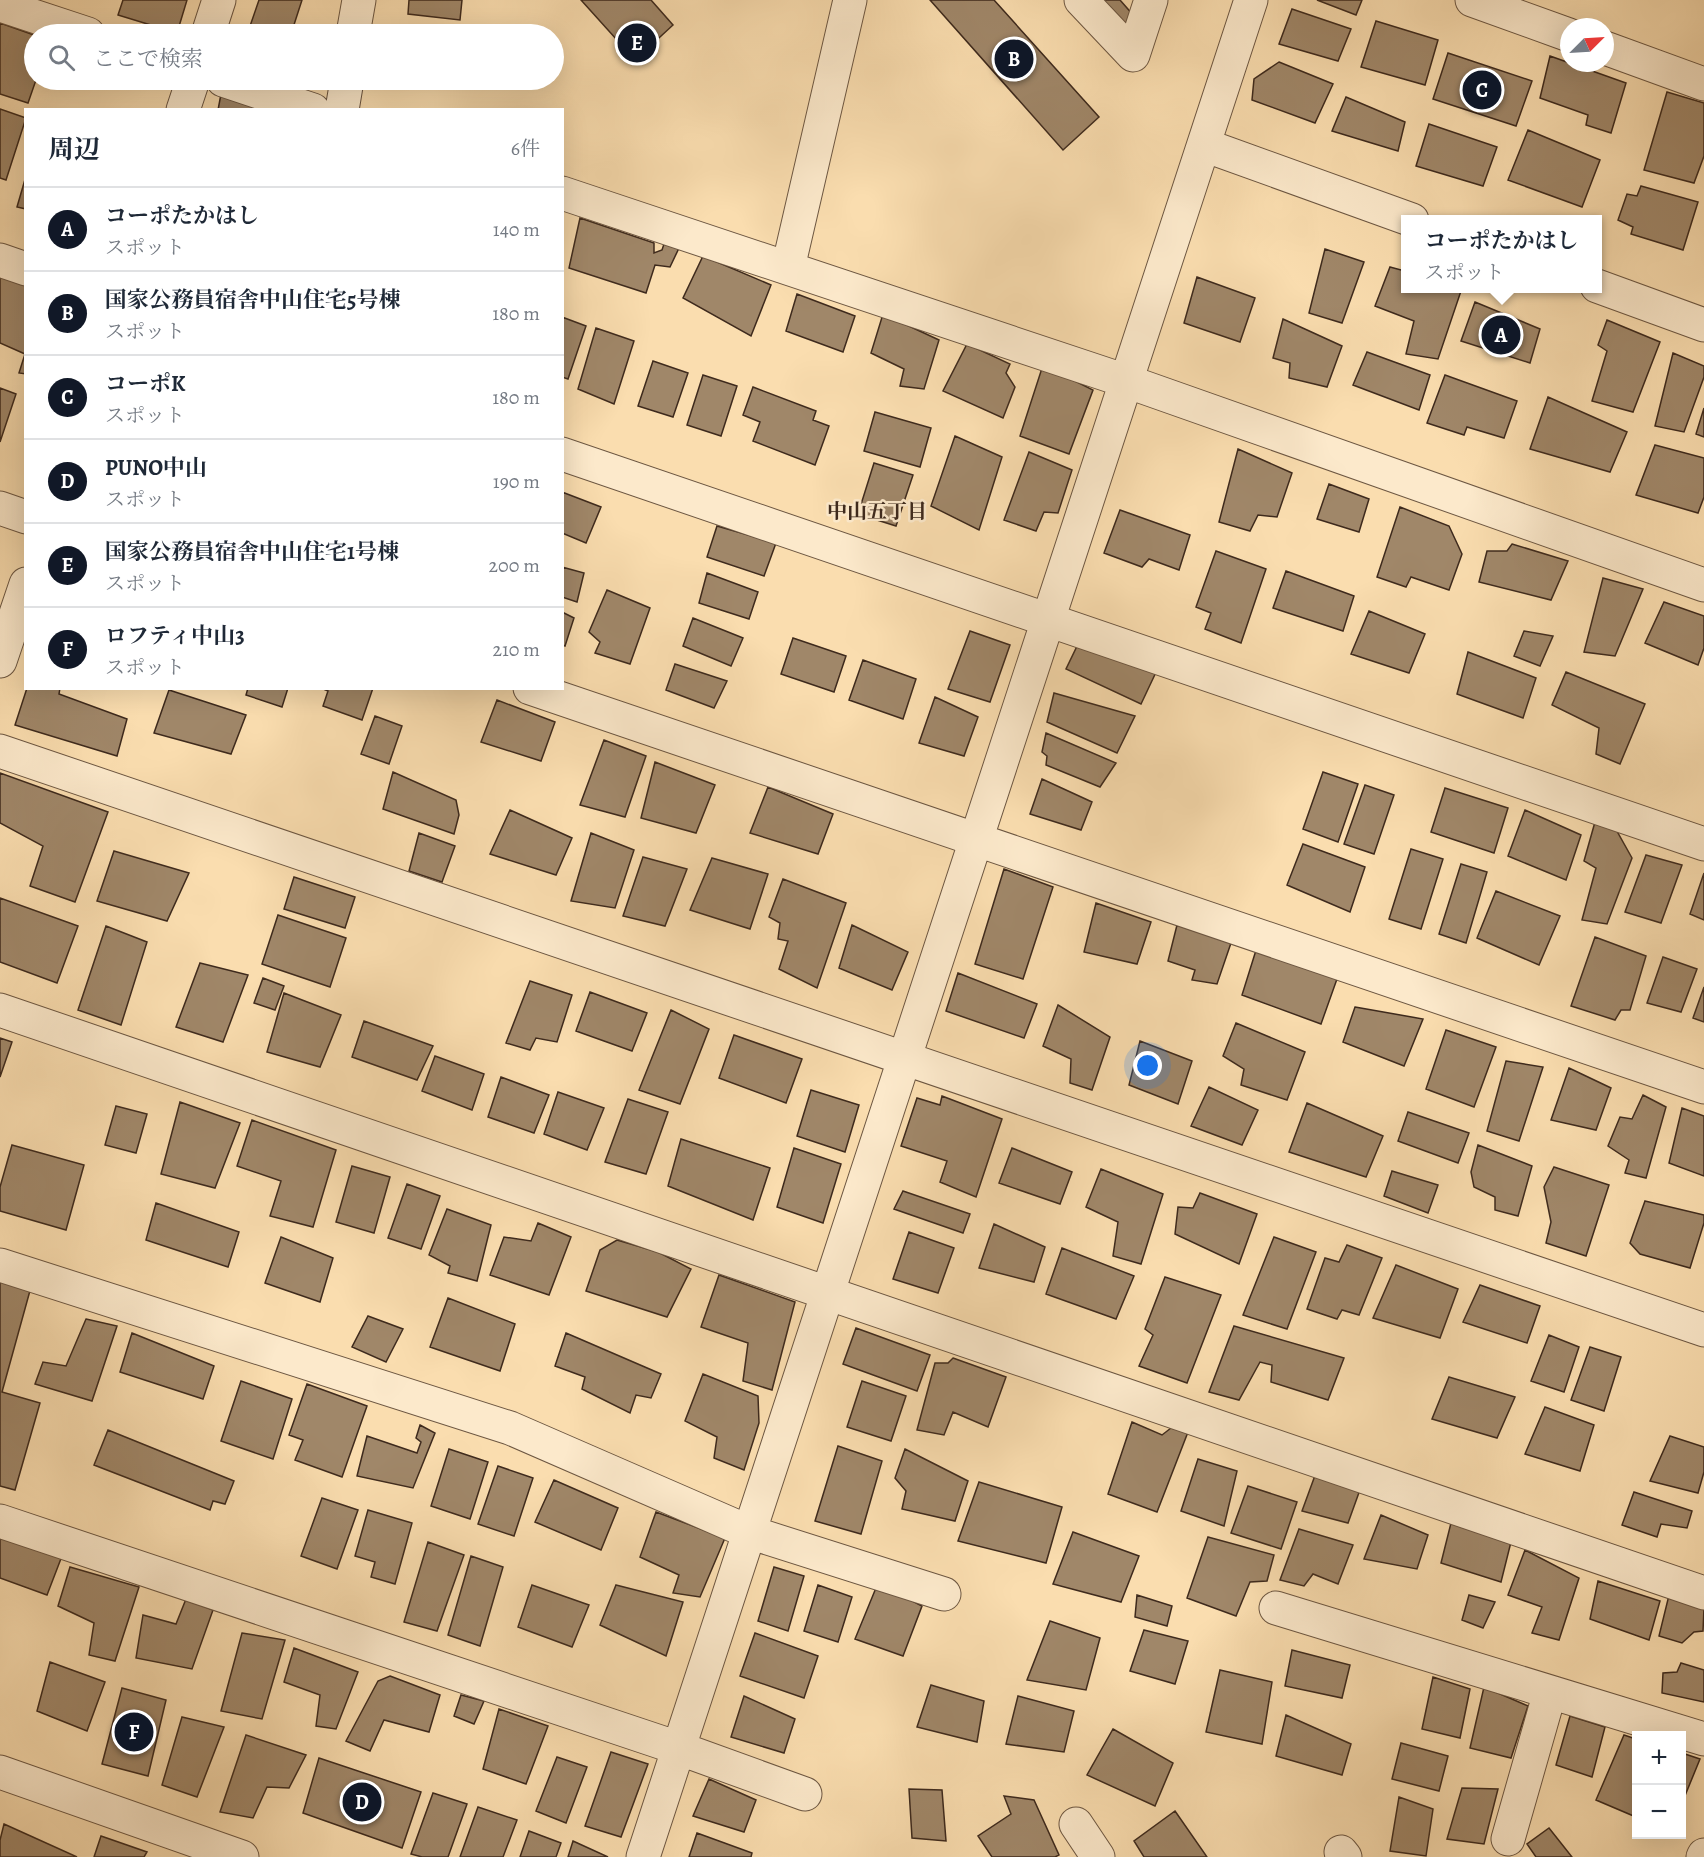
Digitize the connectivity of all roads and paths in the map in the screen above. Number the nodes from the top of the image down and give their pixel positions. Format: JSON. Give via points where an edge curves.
{"nodes":[{"id":1,"x":219,"y":0,"type":"edge"},
{"id":2,"x":359,"y":0,"type":"edge"},
{"id":3,"x":850,"y":0,"type":"edge"},
{"id":4,"x":1081,"y":0,"type":"edge"},
{"id":5,"x":1151,"y":0,"type":"edge"},
{"id":6,"x":1251,"y":0,"type":"edge"},
{"id":7,"x":1472,"y":0,"type":"edge"},
{"id":8,"x":0,"y":5,"type":"edge"},
{"id":9,"x":58,"y":24,"type":"edge"},
{"id":10,"x":211,"y":24,"type":"edge"},
{"id":11,"x":355,"y":24,"type":"edge"},
{"id":12,"x":1560,"y":32,"type":"edge"},
{"id":13,"x":1614,"y":51,"type":"edge"},
{"id":14,"x":1704,"y":84,"type":"edge"},
{"id":15,"x":190,"y":90,"type":"edge"},
{"id":16,"x":253,"y":90,"type":"edge"},
{"id":17,"x":345,"y":90,"type":"edge"},
{"id":18,"x":184,"y":108,"type":"edge"},
{"id":19,"x":307,"y":108,"type":"edge"},
{"id":20,"x":342,"y":108,"type":"edge"},
{"id":21,"x":1204,"y":145,"type":"junction"},
{"id":22,"x":564,"y":194,"type":"edge"},
{"id":23,"x":1401,"y":215,"type":"edge"},
{"id":24,"x":0,"y":260,"type":"edge"},
{"id":25,"x":24,"y":268,"type":"edge"},
{"id":26,"x":788,"y":268,"type":"junction"},
{"id":27,"x":1602,"y":288,"type":"edge"},
{"id":28,"x":1704,"y":324,"type":"edge"},
{"id":29,"x":1126,"y":381,"type":"junction"},
{"id":30,"x":564,"y":455,"type":"edge"},
{"id":31,"x":0,"y":508,"type":"edge"},
{"id":32,"x":24,"y":516,"type":"edge"},
{"id":33,"x":1704,"y":585,"type":"edge"},
{"id":34,"x":24,"y":590,"type":"edge"},
{"id":35,"x":1048,"y":620,"type":"junction"},
{"id":36,"x":0,"y":661,"type":"edge"},
{"id":37,"x":536,"y":690,"type":"edge"},
{"id":38,"x":0,"y":751,"type":"edge"},
{"id":39,"x":976,"y":840,"type":"junction"},
{"id":40,"x":1704,"y":844,"type":"edge"},
{"id":41,"x":0,"y":1010,"type":"edge"},
{"id":42,"x":904,"y":1059,"type":"junction"},
{"id":43,"x":1704,"y":1088,"type":"edge"},
{"id":44,"x":0,"y":1265,"type":"edge"},
{"id":45,"x":828,"y":1293,"type":"junction"},
{"id":46,"x":1704,"y":1330,"type":"edge"},
{"id":47,"x":0,"y":1521,"type":"edge"},
{"id":48,"x":749,"y":1532,"type":"junction"},
{"id":49,"x":1704,"y":1593,"type":"edge"},
{"id":50,"x":944,"y":1594,"type":"dead end"},
{"id":51,"x":1276,"y":1608,"type":"dead end"},
{"id":52,"x":1550,"y":1692,"type":"junction"},
{"id":53,"x":1704,"y":1739,"type":"edge"},
{"id":54,"x":678,"y":1748,"type":"junction"},
{"id":55,"x":0,"y":1772,"type":"edge"},
{"id":56,"x":805,"y":1794,"type":"dead end"},
{"id":57,"x":1076,"y":1824,"type":"dead end"},
{"id":58,"x":1508,"y":1839,"type":"dead end"},
{"id":59,"x":242,"y":1857,"type":"edge"},
{"id":60,"x":643,"y":1857,"type":"edge"},
{"id":61,"x":1098,"y":1857,"type":"edge"}],
"edges":[{"from":1,"to":10,"type":"street"},
{"from":2,"to":11,"type":"street"},
{"from":3,"to":26,"type":"street"},
{"from":4,"to":5,"type":"street","via":[[1133,55]]},
{"from":6,"to":21,"type":"street"},
{"from":7,"to":12,"type":"street"},
{"from":8,"to":9,"type":"street"},
{"from":13,"to":14,"type":"street"},
{"from":15,"to":18,"type":"street"},
{"from":16,"to":19,"type":"street"},
{"from":17,"to":20,"type":"street"},
{"from":21,"to":23,"type":"street"},
{"from":21,"to":29,"type":"street"},
{"from":22,"to":26,"type":"street"},
{"from":24,"to":25,"type":"street"},
{"from":26,"to":29,"type":"street"},
{"from":27,"to":28,"type":"street"},
{"from":29,"to":33,"type":"street"},
{"from":29,"to":35,"type":"street"},
{"from":30,"to":35,"type":"street"},
{"from":31,"to":32,"type":"street"},
{"from":34,"to":36,"type":"street"},
{"from":35,"to":39,"type":"street"},
{"from":35,"to":40,"type":"street"},
{"from":37,"to":39,"type":"street"},
{"from":38,"to":42,"type":"street"},
{"from":39,"to":42,"type":"street"},
{"from":39,"to":43,"type":"street"},
{"from":41,"to":45,"type":"street"},
{"from":42,"to":45,"type":"street"},
{"from":42,"to":46,"type":"street"},
{"from":44,"to":48,"type":"street","via":[[510,1428]]},
{"from":45,"to":48,"type":"street"},
{"from":45,"to":49,"type":"street"},
{"from":47,"to":54,"type":"street"},
{"from":48,"to":50,"type":"street"},
{"from":48,"to":54,"type":"street"},
{"from":51,"to":52,"type":"street"},
{"from":52,"to":53,"type":"street"},
{"from":52,"to":58,"type":"street"},
{"from":54,"to":56,"type":"street"},
{"from":54,"to":60,"type":"street"},
{"from":55,"to":59,"type":"street"},
{"from":57,"to":61,"type":"street"}]}
